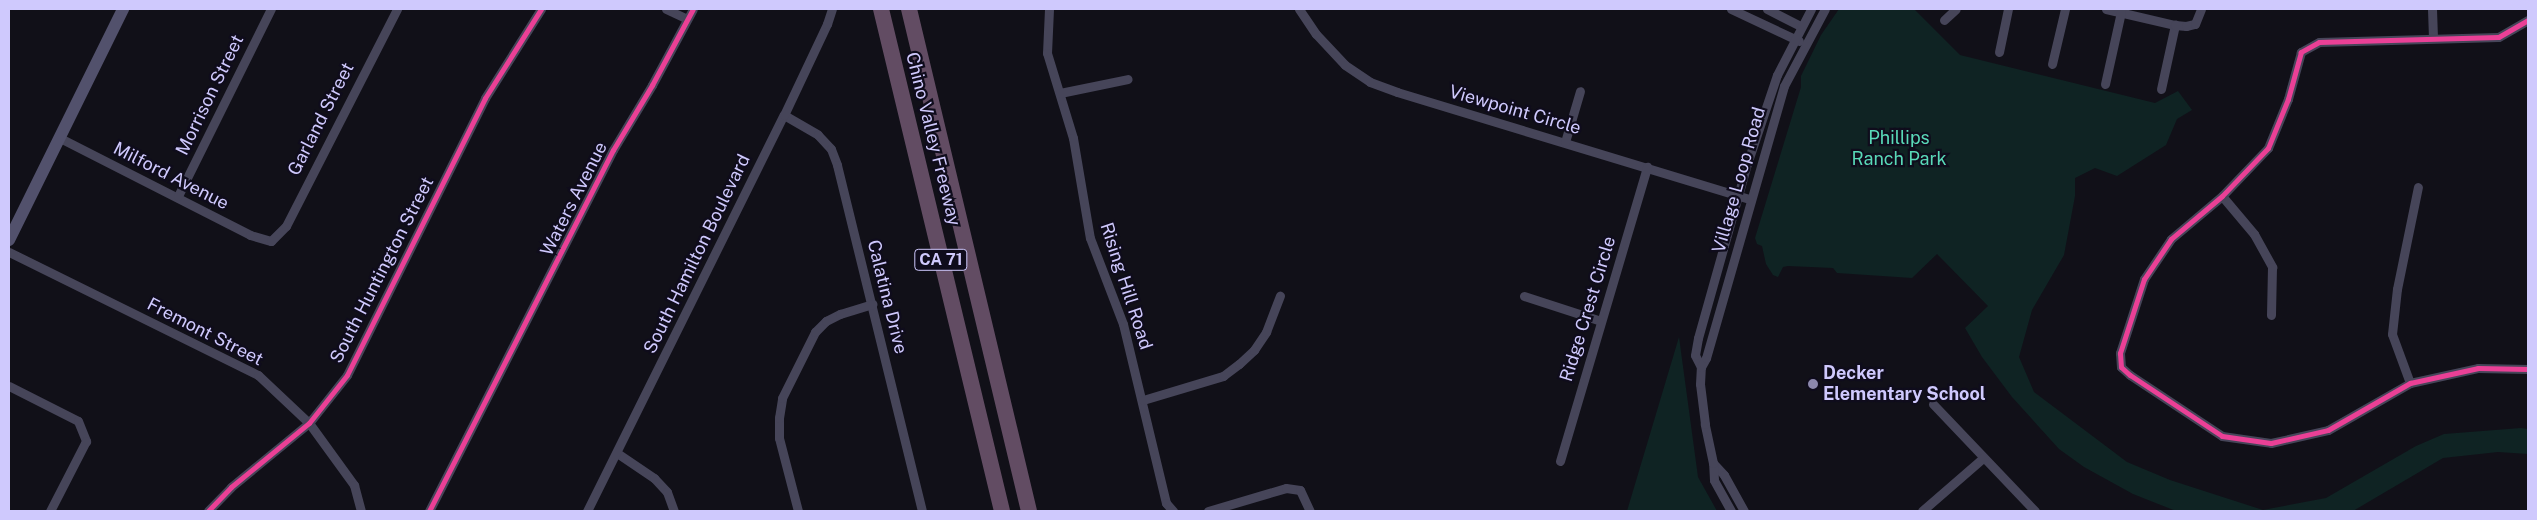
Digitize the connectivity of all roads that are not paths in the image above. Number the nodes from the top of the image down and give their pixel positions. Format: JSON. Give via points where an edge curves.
{"nodes":[{"id":1,"x":123,"y":9,"type":"edge"},
{"id":2,"x":271,"y":9,"type":"edge"},
{"id":3,"x":397,"y":9,"type":"edge"},
{"id":4,"x":541,"y":9,"type":"edge"},
{"id":5,"x":666,"y":9,"type":"edge"},
{"id":6,"x":692,"y":9,"type":"edge"},
{"id":7,"x":832,"y":9,"type":"edge"},
{"id":8,"x":880,"y":9,"type":"edge"},
{"id":9,"x":909,"y":9,"type":"edge"},
{"id":10,"x":1049,"y":9,"type":"edge"},
{"id":11,"x":1299,"y":9,"type":"edge"},
{"id":12,"x":1731,"y":9,"type":"edge"},
{"id":13,"x":1767,"y":9,"type":"edge"},
{"id":14,"x":1811,"y":9,"type":"edge"},
{"id":15,"x":1825,"y":9,"type":"edge"},
{"id":16,"x":1956,"y":9,"type":"edge"},
{"id":17,"x":2008,"y":9,"type":"edge"},
{"id":18,"x":2065,"y":9,"type":"edge"},
{"id":19,"x":2106,"y":9,"type":"edge"},
{"id":20,"x":2200,"y":9,"type":"edge"},
{"id":21,"x":2432,"y":9,"type":"edge"},
{"id":22,"x":2121,"y":12,"type":"junction"},
{"id":23,"x":2142,"y":13,"type":"edge"},
{"id":24,"x":687,"y":19,"type":"junction"},
{"id":25,"x":1944,"y":20,"type":"dead end"},
{"id":26,"x":2528,"y":20,"type":"edge"},
{"id":27,"x":2175,"y":25,"type":"junction"},
{"id":28,"x":1801,"y":26,"type":"junction"},
{"id":29,"x":2433,"y":38,"type":"junction"},
{"id":30,"x":1794,"y":39,"type":"junction"},
{"id":31,"x":1805,"y":44,"type":"junction"},
{"id":32,"x":1999,"y":52,"type":"dead end"},
{"id":33,"x":2052,"y":64,"type":"dead end"},
{"id":34,"x":1128,"y":79,"type":"dead end"},
{"id":35,"x":2105,"y":84,"type":"dead end"},
{"id":36,"x":2161,"y":89,"type":"dead end"},
{"id":37,"x":1580,"y":91,"type":"dead end"},
{"id":38,"x":1060,"y":92,"type":"junction"},
{"id":39,"x":784,"y":115,"type":"junction"},
{"id":40,"x":58,"y":137,"type":"junction"},
{"id":41,"x":1565,"y":142,"type":"junction"},
{"id":42,"x":1647,"y":167,"type":"junction"},
{"id":43,"x":2418,"y":187,"type":"dead end"},
{"id":44,"x":178,"y":196,"type":"junction"},
{"id":45,"x":1738,"y":196,"type":"junction"},
{"id":46,"x":2222,"y":196,"type":"junction"},
{"id":47,"x":1750,"y":200,"type":"junction"},
{"id":48,"x":9,"y":240,"type":"edge"},
{"id":49,"x":270,"y":241,"type":"joint"},
{"id":50,"x":9,"y":252,"type":"edge"},
{"id":51,"x":1280,"y":296,"type":"dead end"},
{"id":52,"x":1524,"y":296,"type":"dead end"},
{"id":53,"x":873,"y":304,"type":"junction"},
{"id":54,"x":2271,"y":315,"type":"dead end"},
{"id":55,"x":1601,"y":321,"type":"junction"},
{"id":56,"x":1701,"y":367,"type":"junction"},
{"id":57,"x":2528,"y":370,"type":"edge"},
{"id":58,"x":2410,"y":383,"type":"junction"},
{"id":59,"x":9,"y":386,"type":"edge"},
{"id":60,"x":1143,"y":400,"type":"junction"},
{"id":61,"x":1933,"y":404,"type":"dead end"},
{"id":62,"x":309,"y":423,"type":"junction"},
{"id":63,"x":617,"y":453,"type":"junction"},
{"id":64,"x":1983,"y":458,"type":"junction"},
{"id":65,"x":1560,"y":461,"type":"dead end"},
{"id":66,"x":1713,"y":463,"type":"junction"},
{"id":67,"x":50,"y":511,"type":"edge"},
{"id":68,"x":208,"y":511,"type":"edge"},
{"id":69,"x":361,"y":511,"type":"edge"},
{"id":70,"x":430,"y":511,"type":"edge"},
{"id":71,"x":588,"y":511,"type":"edge"},
{"id":72,"x":674,"y":511,"type":"edge"},
{"id":73,"x":798,"y":511,"type":"edge"},
{"id":74,"x":922,"y":511,"type":"edge"},
{"id":75,"x":1002,"y":511,"type":"edge"},
{"id":76,"x":1030,"y":511,"type":"edge"},
{"id":77,"x":1173,"y":511,"type":"edge"},
{"id":78,"x":1208,"y":511,"type":"edge"},
{"id":79,"x":1310,"y":511,"type":"edge"},
{"id":80,"x":1731,"y":511,"type":"edge"},
{"id":81,"x":1744,"y":511,"type":"edge"},
{"id":82,"x":1922,"y":511,"type":"edge"},
{"id":83,"x":2035,"y":511,"type":"edge"}],
"edges":[{"from":1,"to":40,"type":"street"},
{"from":2,"to":44,"type":"street","name":"Morrison Street"},
{"from":3,"to":49,"type":"street","name":"Garland Street","via":[[286,226]]},
{"from":4,"to":62,"type":"street","name":"South Huntington Street","via":[[485,98],[347,375]]},
{"from":5,"to":24,"type":"street"},
{"from":6,"to":24,"type":"street","name":"Waters Avenue"},
{"from":7,"to":39,"type":"street","name":"South Hamilton Boulevard"},
{"from":8,"to":75,"type":"highway","name":"Chino Valley Freeway","number":"CA 71"},
{"from":9,"to":76,"type":"highway","name":"Chino Valley Freeway","number":"CA 71"},
{"from":10,"to":38,"type":"street","name":"Rising Hill Road","via":[[1047,53]]},
{"from":11,"to":41,"type":"street","name":"Viewpoint Circle","via":[[1316,34],[1345,65],[1370,82]]},
{"from":12,"to":30,"type":"street"},
{"from":13,"to":28,"type":"street"},
{"from":14,"to":28,"type":"street","name":"Village Loop Road"},
{"from":15,"to":31,"type":"street","name":"Village Loop Road"},
{"from":16,"to":25,"type":"street"},
{"from":17,"to":32,"type":"street"},
{"from":18,"to":33,"type":"street"},
{"from":19,"to":22,"type":"street"},
{"from":20,"to":27,"type":"street","via":[[2198,20],[2190,26]]},
{"from":21,"to":29,"type":"street"},
{"from":22,"to":23,"type":"street"},
{"from":22,"to":35,"type":"street"},
{"from":23,"to":27,"type":"street"},
{"from":24,"to":70,"type":"street","name":"Waters Avenue","via":[[613,150]]},
{"from":26,"to":29,"type":"street","via":[[2498,37]]},
{"from":27,"to":36,"type":"street"},
{"from":28,"to":30,"type":"street","name":"Village Loop Road"},
{"from":29,"to":46,"type":"street","via":[[2320,42],[2301,52],[2288,99],[2268,148]]},
{"from":30,"to":31,"type":"street"},
{"from":30,"to":45,"type":"street","name":"Village Loop Road","via":[[1770,94]]},
{"from":31,"to":47,"type":"street","name":"Village Loop Road","via":[[1784,86]]},
{"from":34,"to":38,"type":"street"},
{"from":37,"to":41,"type":"street"},
{"from":38,"to":60,"type":"street","name":"Rising Hill Road","via":[[1074,138],[1090,238],[1123,324]]},
{"from":39,"to":53,"type":"street","name":"Calatina Drive","via":[[818,135],[831,149]]},
{"from":39,"to":63,"type":"street","name":"South Hamilton Boulevard"},
{"from":40,"to":44,"type":"street","name":"Milford Avenue"},
{"from":40,"to":48,"type":"street"},
{"from":41,"to":42,"type":"street","name":"Viewpoint Circle"},
{"from":42,"to":45,"type":"street","name":"Viewpoint Circle"},
{"from":42,"to":55,"type":"street","name":"Ridge Crest Circle"},
{"from":43,"to":58,"type":"street","via":[[2397,289],[2392,334]]},
{"from":44,"to":49,"type":"street","name":"Milford Avenue","via":[[250,235]]},
{"from":45,"to":47,"type":"street","name":"Viewpoint Circle"},
{"from":45,"to":56,"type":"street","name":"Village Loop Road","via":[[1698,338],[1695,355]]},
{"from":46,"to":54,"type":"street","via":[[2254,234],[2272,267]]},
{"from":46,"to":58,"type":"street","via":[[2171,239],[2144,280],[2120,353],[2122,367],[2130,375],[2222,436],[2271,443],[2328,430]]},
{"from":47,"to":56,"type":"street","name":"Village Loop Road"},
{"from":50,"to":62,"type":"street","name":"Fremont Street","via":[[258,375]]},
{"from":51,"to":60,"type":"street","via":[[1266,332],[1240,364],[1223,376]]},
{"from":52,"to":55,"type":"street"},
{"from":53,"to":73,"type":"street","via":[[840,314],[820,326],[782,398],[779,438]]},
{"from":53,"to":74,"type":"street","name":"Calatina Drive"},
{"from":55,"to":65,"type":"street","name":"Ridge Crest Circle"},
{"from":56,"to":66,"type":"street","name":"Village Loop Road","via":[[1700,384]]},
{"from":57,"to":58,"type":"street","via":[[2478,368]]},
{"from":59,"to":67,"type":"street","via":[[78,421],[86,441]]},
{"from":60,"to":77,"type":"street","name":"Rising Hill Road","via":[[1166,503]]},
{"from":61,"to":64,"type":"street"},
{"from":62,"to":68,"type":"street","name":"South Huntington Street","via":[[231,487]]},
{"from":62,"to":69,"type":"street","name":"Fremont Street","via":[[354,485]]},
{"from":63,"to":71,"type":"street","name":"South Hamilton Boulevard"},
{"from":63,"to":72,"type":"street","via":[[654,478],[667,492]]},
{"from":64,"to":82,"type":"street"},
{"from":64,"to":83,"type":"street"},
{"from":66,"to":80,"type":"street","name":"Village Loop Road","via":[[1714,480]]},
{"from":66,"to":81,"type":"street","name":"Village Loop Road","via":[[1724,474]]},
{"from":78,"to":79,"type":"street","via":[[1286,488],[1300,490]]}]}
